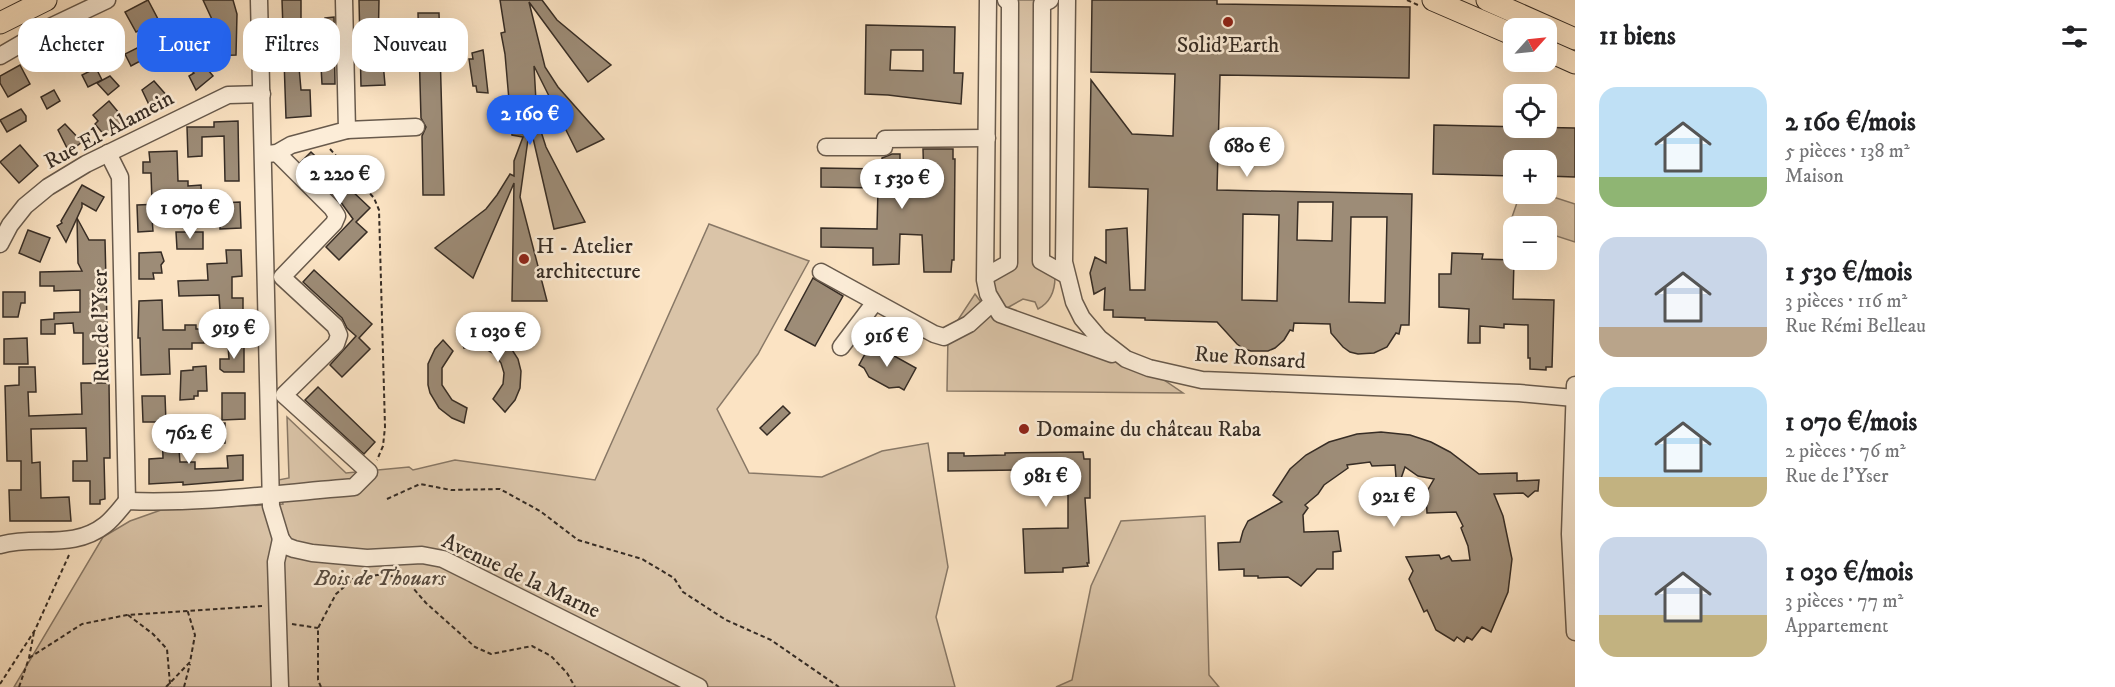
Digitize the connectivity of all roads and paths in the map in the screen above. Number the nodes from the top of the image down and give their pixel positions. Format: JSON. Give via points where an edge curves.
{"nodes":[{"id":1,"x":46,"y":0,"type":"edge"},
{"id":2,"x":107,"y":0,"type":"edge"},
{"id":3,"x":259,"y":0,"type":"edge"},
{"id":4,"x":344,"y":0,"type":"edge"},
{"id":5,"x":988,"y":0,"type":"edge"},
{"id":6,"x":1006,"y":0,"type":"edge"},
{"id":7,"x":1050,"y":0,"type":"edge"},
{"id":8,"x":1067,"y":0,"type":"edge"},
{"id":9,"x":1433,"y":0,"type":"edge"},
{"id":10,"x":1486,"y":0,"type":"edge"},
{"id":11,"x":0,"y":22,"type":"edge"},
{"id":12,"x":1503,"y":30,"type":"edge"},
{"id":13,"x":1575,"y":39,"type":"edge"},
{"id":14,"x":1557,"y":42,"type":"edge"},
{"id":15,"x":1575,"y":50,"type":"edge"},
{"id":16,"x":1557,"y":55,"type":"edge"},
{"id":17,"x":0,"y":56,"type":"edge"},
{"id":18,"x":1575,"y":63,"type":"edge"},
{"id":19,"x":262,"y":94,"type":"junction"},
{"id":20,"x":416,"y":127,"type":"dead end"},
{"id":21,"x":347,"y":130,"type":"junction"},
{"id":22,"x":322,"y":136,"type":"junction"},
{"id":23,"x":987,"y":138,"type":"junction"},
{"id":24,"x":826,"y":147,"type":"dead end"},
{"id":25,"x":108,"y":153,"type":"junction"},
{"id":26,"x":270,"y":153,"type":"junction"},
{"id":27,"x":0,"y":244,"type":"edge"},
{"id":28,"x":821,"y":272,"type":"dead end"},
{"id":29,"x":1066,"y":274,"type":"junction"},
{"id":30,"x":986,"y":276,"type":"junction"},
{"id":31,"x":274,"y":277,"type":"junction"},
{"id":32,"x":875,"y":302,"type":"junction"},
{"id":33,"x":992,"y":303,"type":"junction"},
{"id":34,"x":1083,"y":318,"type":"junction"},
{"id":35,"x":1065,"y":337,"type":"junction"},
{"id":36,"x":841,"y":346,"type":"dead end"},
{"id":37,"x":1126,"y":359,"type":"junction"},
{"id":38,"x":1574,"y":392,"type":"edge"},
{"id":39,"x":277,"y":396,"type":"junction"},
{"id":40,"x":369,"y":472,"type":"junction"},
{"id":41,"x":271,"y":495,"type":"junction"},
{"id":42,"x":387,"y":499,"type":"dead end"},
{"id":43,"x":128,"y":501,"type":"junction"},
{"id":44,"x":0,"y":529,"type":"edge"},
{"id":45,"x":1572,"y":534,"type":"edge"},
{"id":46,"x":281,"y":539,"type":"junction"},
{"id":47,"x":17,"y":540,"type":"junction"},
{"id":48,"x":72,"y":541,"type":"junction"},
{"id":49,"x":0,"y":545,"type":"edge"},
{"id":50,"x":187,"y":609,"type":"junction"},
{"id":51,"x":277,"y":614,"type":"junction"},
{"id":52,"x":127,"y":615,"type":"junction"},
{"id":53,"x":318,"y":628,"type":"junction"},
{"id":54,"x":35,"y":630,"type":"junction"},
{"id":55,"x":1575,"y":632,"type":"edge"},
{"id":56,"x":29,"y":658,"type":"junction"},
{"id":57,"x":190,"y":662,"type":"junction"},
{"id":58,"x":0,"y":684,"type":"edge"},
{"id":59,"x":170,"y":686,"type":"edge"},
{"id":60,"x":19,"y":687,"type":"edge"},
{"id":61,"x":166,"y":687,"type":"edge"},
{"id":62,"x":184,"y":687,"type":"edge"},
{"id":63,"x":280,"y":687,"type":"edge"},
{"id":64,"x":321,"y":687,"type":"edge"},
{"id":65,"x":575,"y":687,"type":"edge"},
{"id":66,"x":699,"y":687,"type":"edge"},
{"id":67,"x":839,"y":687,"type":"edge"}],
"edges":[{"from":1,"to":11,"type":"main road"},
{"from":2,"to":17,"type":"street"},
{"from":3,"to":19,"type":"street"},
{"from":4,"to":21,"type":"street"},
{"from":5,"to":23,"type":"street"},
{"from":6,"to":30,"type":"street","via":[[1010,3],[1009,263]]},
{"from":7,"to":29,"type":"street","via":[[1042,4],[1041,261]]},
{"from":8,"to":29,"type":"street","name":"Rue Ronsard"},
{"from":9,"to":12,"type":"main road"},
{"from":10,"to":13,"type":"main road"},
{"from":14,"to":15,"type":"main road"},
{"from":16,"to":18,"type":"main road"},
{"from":19,"to":25,"type":"street","name":"Rue El-Alamein","via":[[228,95]]},
{"from":19,"to":26,"type":"street"},
{"from":20,"to":21,"type":"street"},
{"from":21,"to":22,"type":"street"},
{"from":22,"to":26,"type":"street"},
{"from":22,"to":40,"type":"path","via":[[380,210],[385,427],[383,446]]},
{"from":23,"to":24,"type":"street","via":[[885,138],[884,147]]},
{"from":23,"to":30,"type":"street"},
{"from":25,"to":27,"type":"street","name":"Rue El-Alamein","via":[[48,187],[25,206]]},
{"from":25,"to":43,"type":"street","name":"Rue de l'Yser","via":[[120,177]]},
{"from":26,"to":31,"type":"street"},
{"from":26,"to":31,"type":"street","via":[[337,216],[334,224]]},
{"from":28,"to":32,"type":"street"},
{"from":29,"to":34,"type":"street","name":"Rue Ronsard"},
{"from":30,"to":33,"type":"street"},
{"from":31,"to":39,"type":"street"},
{"from":31,"to":39,"type":"street","via":[[335,326],[339,335],[336,344]]},
{"from":32,"to":33,"type":"street","via":[[944,337],[969,324]]},
{"from":32,"to":36,"type":"street"},
{"from":33,"to":35,"type":"street","via":[[1000,314]]},
{"from":34,"to":35,"type":"street","via":[[1078,330]]},
{"from":34,"to":37,"type":"street","name":"Rue Ronsard","via":[[1099,338]]},
{"from":35,"to":37,"type":"street"},
{"from":37,"to":38,"type":"street","name":"Rue Ronsard","via":[[1202,380]]},
{"from":38,"to":45,"type":"street"},
{"from":39,"to":40,"type":"street"},
{"from":39,"to":41,"type":"street"},
{"from":40,"to":41,"type":"street","via":[[354,487]]},
{"from":41,"to":43,"type":"street"},
{"from":41,"to":46,"type":"street"},
{"from":42,"to":67,"type":"path","via":[[420,484],[451,490],[500,489],[540,511],[578,540],[642,559],[674,578],[682,591],[726,620],[771,640]]},
{"from":43,"to":48,"type":"street","via":[[106,525]]},
{"from":44,"to":47,"type":"street"},
{"from":45,"to":55,"type":"street"},
{"from":46,"to":51,"type":"street","via":[[276,562]]},
{"from":46,"to":66,"type":"street","name":"Avenue de la Marne","via":[[286,546],[312,553],[367,558],[422,555],[443,560]]},
{"from":47,"to":48,"type":"street"},
{"from":47,"to":49,"type":"street"},
{"from":48,"to":54,"type":"path","via":[[68,561]]},
{"from":50,"to":51,"type":"path"},
{"from":50,"to":52,"type":"path"},
{"from":50,"to":57,"type":"path","via":[[195,635]]},
{"from":51,"to":53,"type":"path"},
{"from":51,"to":63,"type":"street"},
{"from":52,"to":56,"type":"path","via":[[82,624]]},
{"from":52,"to":59,"type":"path","via":[[167,649]]},
{"from":53,"to":64,"type":"path"},
{"from":53,"to":65,"type":"path","via":[[336,594],[353,579],[384,574],[406,580],[475,647],[491,654],[532,646],[551,656]]},
{"from":54,"to":56,"type":"path"},
{"from":54,"to":58,"type":"path"},
{"from":56,"to":60,"type":"path"},
{"from":57,"to":59,"type":"path"},
{"from":57,"to":62,"type":"path"},
{"from":59,"to":61,"type":"path"}]}
